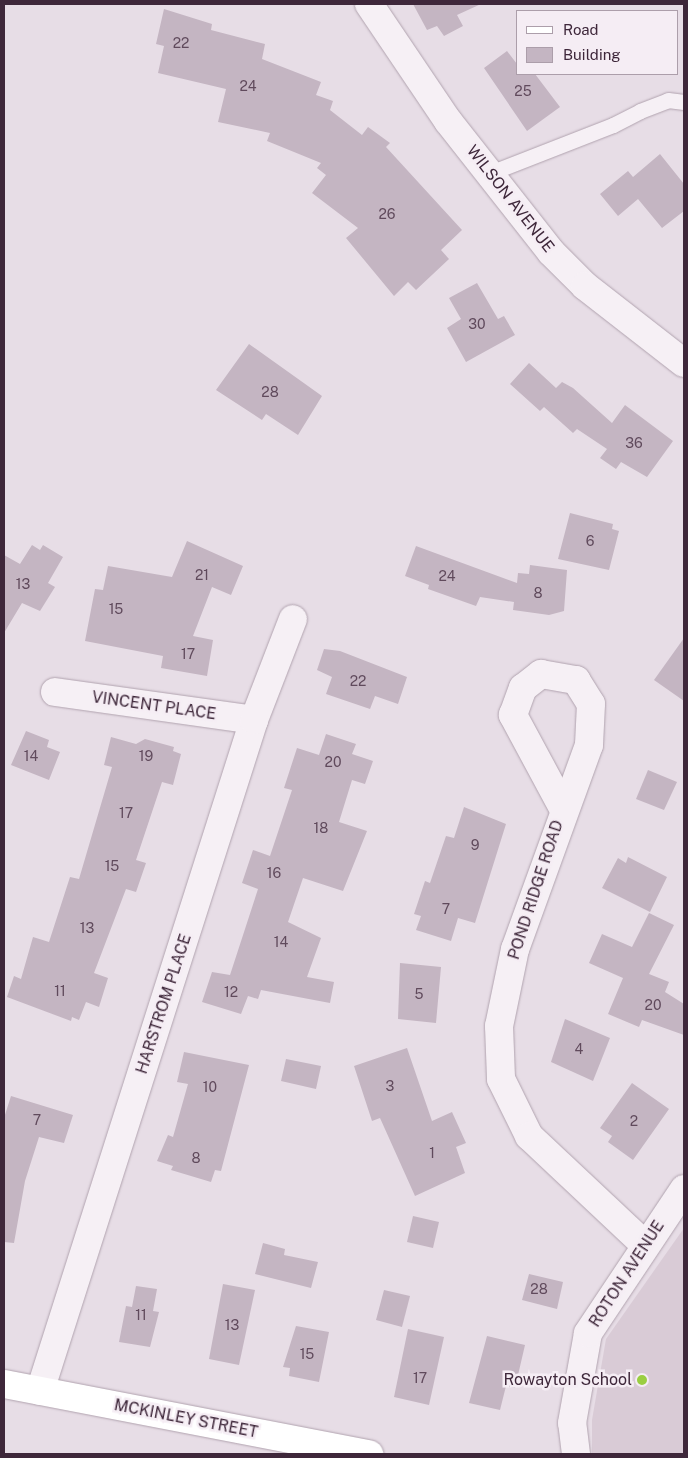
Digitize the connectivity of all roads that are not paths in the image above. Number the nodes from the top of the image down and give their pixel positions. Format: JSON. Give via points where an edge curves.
{"nodes":[{"id":1,"x":369,"y":4,"type":"edge"},
{"id":2,"x":684,"y":102,"type":"edge"},
{"id":3,"x":490,"y":173,"type":"junction"},
{"id":4,"x":684,"y":363,"type":"edge"},
{"id":5,"x":293,"y":619,"type":"dead end"},
{"id":6,"x":55,"y":692,"type":"dead end"},
{"id":7,"x":254,"y":720,"type":"junction"},
{"id":8,"x":562,"y":808,"type":"dead end"},
{"id":9,"x":684,"y":1189,"type":"edge"},
{"id":10,"x":644,"y":1244,"type":"junction"},
{"id":11,"x":4,"y":1384,"type":"edge"},
{"id":12,"x":40,"y":1391,"type":"junction"},
{"id":13,"x":369,"y":1454,"type":"edge"},
{"id":14,"x":576,"y":1454,"type":"edge"}],
"edges":[{"from":1,"to":3,"type":"street","name":"WILSON AVENUE","via":[[448,120]]},
{"from":2,"to":3,"type":"lane","via":[[668,100],[640,110],[613,125]]},
{"from":3,"to":4,"type":"street","name":"WILSON AVENUE","via":[[551,252],[585,286]]},
{"from":5,"to":7,"type":"street","name":"HARSTROM PLACE"},
{"from":6,"to":7,"type":"street","name":"VINCENT PLACE"},
{"from":7,"to":12,"type":"street","name":"HARSTROM PLACE"},
{"from":8,"to":10,"type":"street","name":"POND RIDGE ROAD","via":[[514,949],[499,1026],[501,1079],[529,1136]]},
{"from":9,"to":10,"type":"street","name":"ROTON AVENUE"},
{"from":10,"to":14,"type":"street","name":"ROTON AVENUE","via":[[588,1333],[572,1423]]},
{"from":11,"to":12,"type":"main road","name":"MCKINLEY STREET"},
{"from":12,"to":13,"type":"main road","name":"MCKINLEY STREET"}]}
